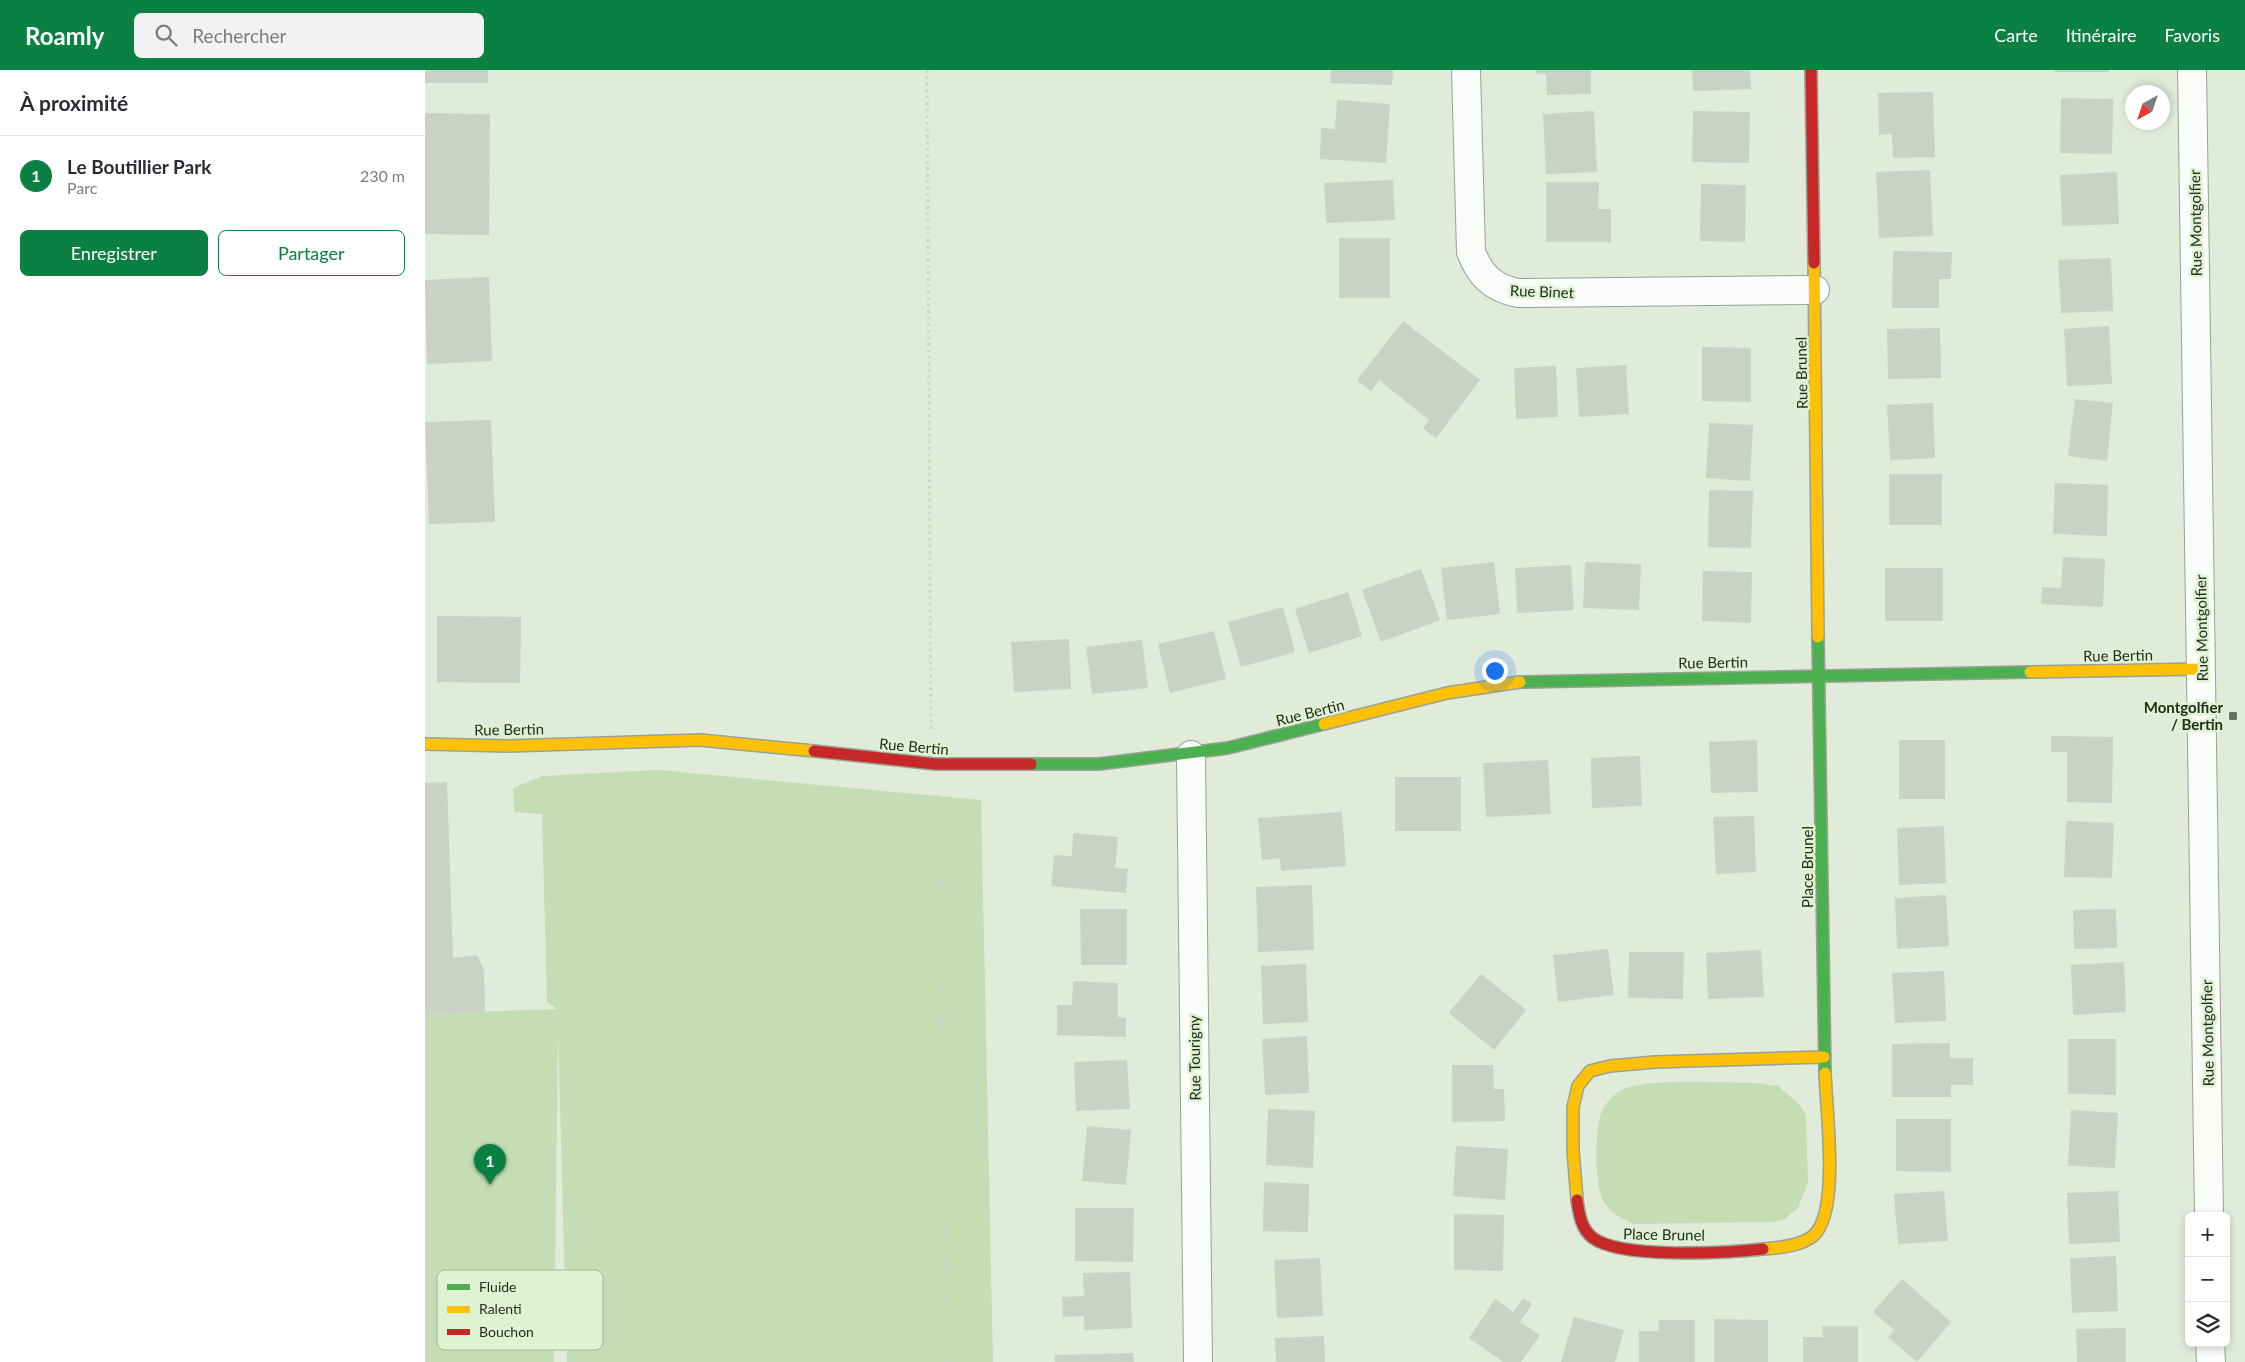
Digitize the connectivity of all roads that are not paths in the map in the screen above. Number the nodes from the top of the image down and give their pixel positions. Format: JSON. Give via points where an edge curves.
{"nodes":[{"id":1,"x":1466,"y":70,"type":"edge"},
{"id":2,"x":1811,"y":70,"type":"edge"},
{"id":3,"x":2192,"y":70,"type":"edge"},
{"id":4,"x":1815,"y":290,"type":"junction"},
{"id":5,"x":2202,"y":669,"type":"junction"},
{"id":6,"x":1820,"y":676,"type":"junction"},
{"id":7,"x":425,"y":744,"type":"edge"},
{"id":8,"x":1191,"y":755,"type":"junction"},
{"id":9,"x":1823,"y":1058,"type":"junction"},
{"id":10,"x":2209,"y":1212,"type":"edge"},
{"id":11,"x":2210,"y":1347,"type":"edge"},
{"id":12,"x":1198,"y":1362,"type":"edge"},
{"id":13,"x":2211,"y":1362,"type":"edge"}],
"edges":[{"from":1,"to":4,"type":"street","name":"Rue Binet","via":[[1471,252],[1476,266],[1491,283],[1503,290],[1518,292]]},
{"from":2,"to":4,"type":"street","name":"Rue Brunel"},
{"from":3,"to":5,"type":"street","name":"Rue Montgolfier"},
{"from":4,"to":6,"type":"street","name":"Rue Brunel"},
{"from":5,"to":6,"type":"street","name":"Rue Bertin"},
{"from":5,"to":10,"type":"street","name":"Rue Montgolfier"},
{"from":6,"to":8,"type":"street","name":"Rue Bertin","via":[[1532,680],[1481,686]]},
{"from":6,"to":9,"type":"street","name":"Place Brunel"},
{"from":7,"to":8,"type":"street","name":"Rue Bertin","via":[[519,746],[639,739],[726,741],[935,764],[1099,764]]},
{"from":8,"to":12,"type":"street","name":"Rue Tourigny"},
{"from":9,"to":9,"type":"street","name":"Place Brunel","via":[[1658,1062],[1610,1066],[1590,1072],[1577,1087],[1572,1127],[1577,1203],[1588,1235],[1605,1245],[1625,1250],[1771,1250],[1810,1238],[1827,1213],[1830,1195]]},
{"from":11,"to":13,"type":"street"}]}
